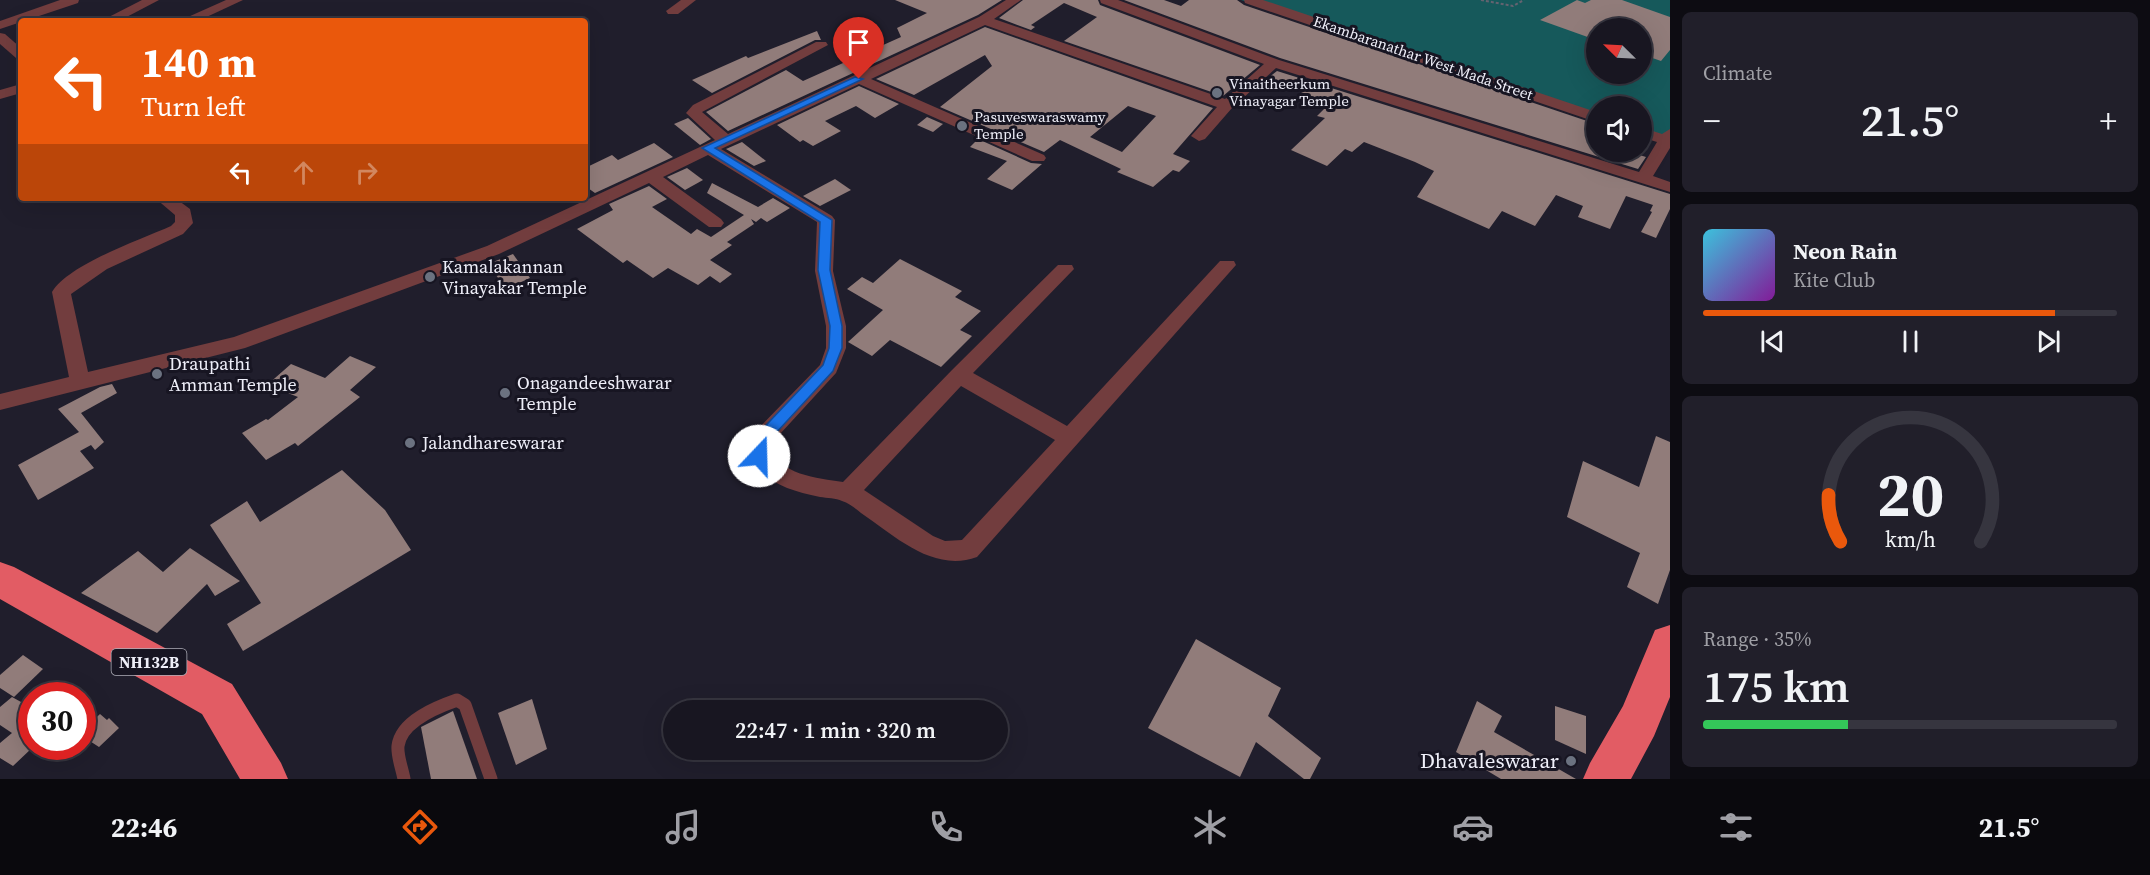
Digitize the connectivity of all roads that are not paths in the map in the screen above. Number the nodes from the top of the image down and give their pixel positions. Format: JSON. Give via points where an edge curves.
{"nodes":[{"id":1,"x":73,"y":0,"type":"edge"},
{"id":2,"x":153,"y":0,"type":"edge"},
{"id":3,"x":237,"y":0,"type":"edge"},
{"id":4,"x":690,"y":0,"type":"edge"},
{"id":5,"x":1015,"y":0,"type":"edge"},
{"id":6,"x":1106,"y":0,"type":"edge"},
{"id":7,"x":1250,"y":0,"type":"edge"},
{"id":8,"x":673,"y":11,"type":"dead end"},
{"id":9,"x":20,"y":18,"type":"edge"},
{"id":10,"x":114,"y":18,"type":"edge"},
{"id":11,"x":193,"y":18,"type":"edge"},
{"id":12,"x":18,"y":19,"type":"edge"},
{"id":13,"x":984,"y":20,"type":"junction"},
{"id":14,"x":0,"y":25,"type":"edge"},
{"id":15,"x":0,"y":37,"type":"edge"},
{"id":16,"x":821,"y":45,"type":"dead end"},
{"id":17,"x":18,"y":51,"type":"edge"},
{"id":18,"x":1274,"y":63,"type":"junction"},
{"id":19,"x":859,"y":79,"type":"junction"},
{"id":20,"x":18,"y":89,"type":"edge"},
{"id":21,"x":0,"y":95,"type":"edge"},
{"id":22,"x":1227,"y":105,"type":"junction"},
{"id":23,"x":1586,"y":114,"type":"edge"},
{"id":24,"x":1652,"y":135,"type":"edge"},
{"id":25,"x":1199,"y":136,"type":"dead end"},
{"id":26,"x":1669,"y":139,"type":"edge"},
{"id":27,"x":725,"y":140,"type":"junction"},
{"id":28,"x":707,"y":148,"type":"junction"},
{"id":29,"x":1038,"y":158,"type":"dead end"},
{"id":30,"x":650,"y":175,"type":"junction"},
{"id":31,"x":1644,"y":177,"type":"junction"},
{"id":32,"x":1670,"y":187,"type":"edge"},
{"id":33,"x":168,"y":201,"type":"edge"},
{"id":34,"x":714,"y":223,"type":"dead end"},
{"id":35,"x":1227,"y":265,"type":"dead end"},
{"id":36,"x":1065,"y":269,"type":"dead end"},
{"id":37,"x":959,"y":375,"type":"junction"},
{"id":38,"x":80,"y":381,"type":"junction"},
{"id":39,"x":0,"y":402,"type":"edge"},
{"id":40,"x":1070,"y":438,"type":"junction"},
{"id":41,"x":848,"y":492,"type":"junction"},
{"id":42,"x":0,"y":579,"type":"edge"},
{"id":43,"x":1670,"y":644,"type":"edge"},
{"id":44,"x":265,"y":779,"type":"edge"},
{"id":45,"x":405,"y":779,"type":"edge"},
{"id":46,"x":491,"y":779,"type":"edge"},
{"id":47,"x":1606,"y":779,"type":"edge"}],
"edges":[{"from":1,"to":9,"type":"street"},
{"from":2,"to":10,"type":"street"},
{"from":3,"to":11,"type":"street"},
{"from":4,"to":8,"type":"street"},
{"from":5,"to":13,"type":"street"},
{"from":6,"to":18,"type":"street"},
{"from":7,"to":23,"type":"street","name":"Ekambaranathar West Mada Street"},
{"from":12,"to":14,"type":"street"},
{"from":13,"to":19,"type":"street"},
{"from":13,"to":22,"type":"street"},
{"from":15,"to":17,"type":"street"},
{"from":16,"to":27,"type":"street","via":[[698,108],[694,113]]},
{"from":18,"to":22,"type":"street"},
{"from":18,"to":31,"type":"street"},
{"from":19,"to":27,"type":"street"},
{"from":19,"to":29,"type":"street"},
{"from":20,"to":21,"type":"street"},
{"from":22,"to":25,"type":"street"},
{"from":24,"to":26,"type":"street"},
{"from":26,"to":31,"type":"street"},
{"from":27,"to":28,"type":"street"},
{"from":28,"to":30,"type":"street"},
{"from":28,"to":41,"type":"street","via":[[826,220],[824,270],[836,326],[836,348],[829,368],[757,444],[759,456],[773,470],[801,483]]},
{"from":30,"to":34,"type":"street"},
{"from":30,"to":38,"type":"street","via":[[493,250],[249,339]]},
{"from":31,"to":32,"type":"street"},
{"from":33,"to":38,"type":"street","via":[[184,213],[184,223],[177,230],[91,271],[61,292]]},
{"from":35,"to":40,"type":"street"},
{"from":36,"to":37,"type":"street"},
{"from":37,"to":40,"type":"street"},
{"from":37,"to":41,"type":"street"},
{"from":38,"to":39,"type":"street"},
{"from":40,"to":41,"type":"street","via":[[969,550],[945,551],[924,543]]},
{"from":42,"to":44,"type":"highway","number":"NH132B","via":[[217,699]]},
{"from":43,"to":47,"type":"highway","via":[[1639,721]]},
{"from":45,"to":46,"type":"lane","via":[[398,744],[404,731],[413,722],[457,700],[465,705]]}]}
